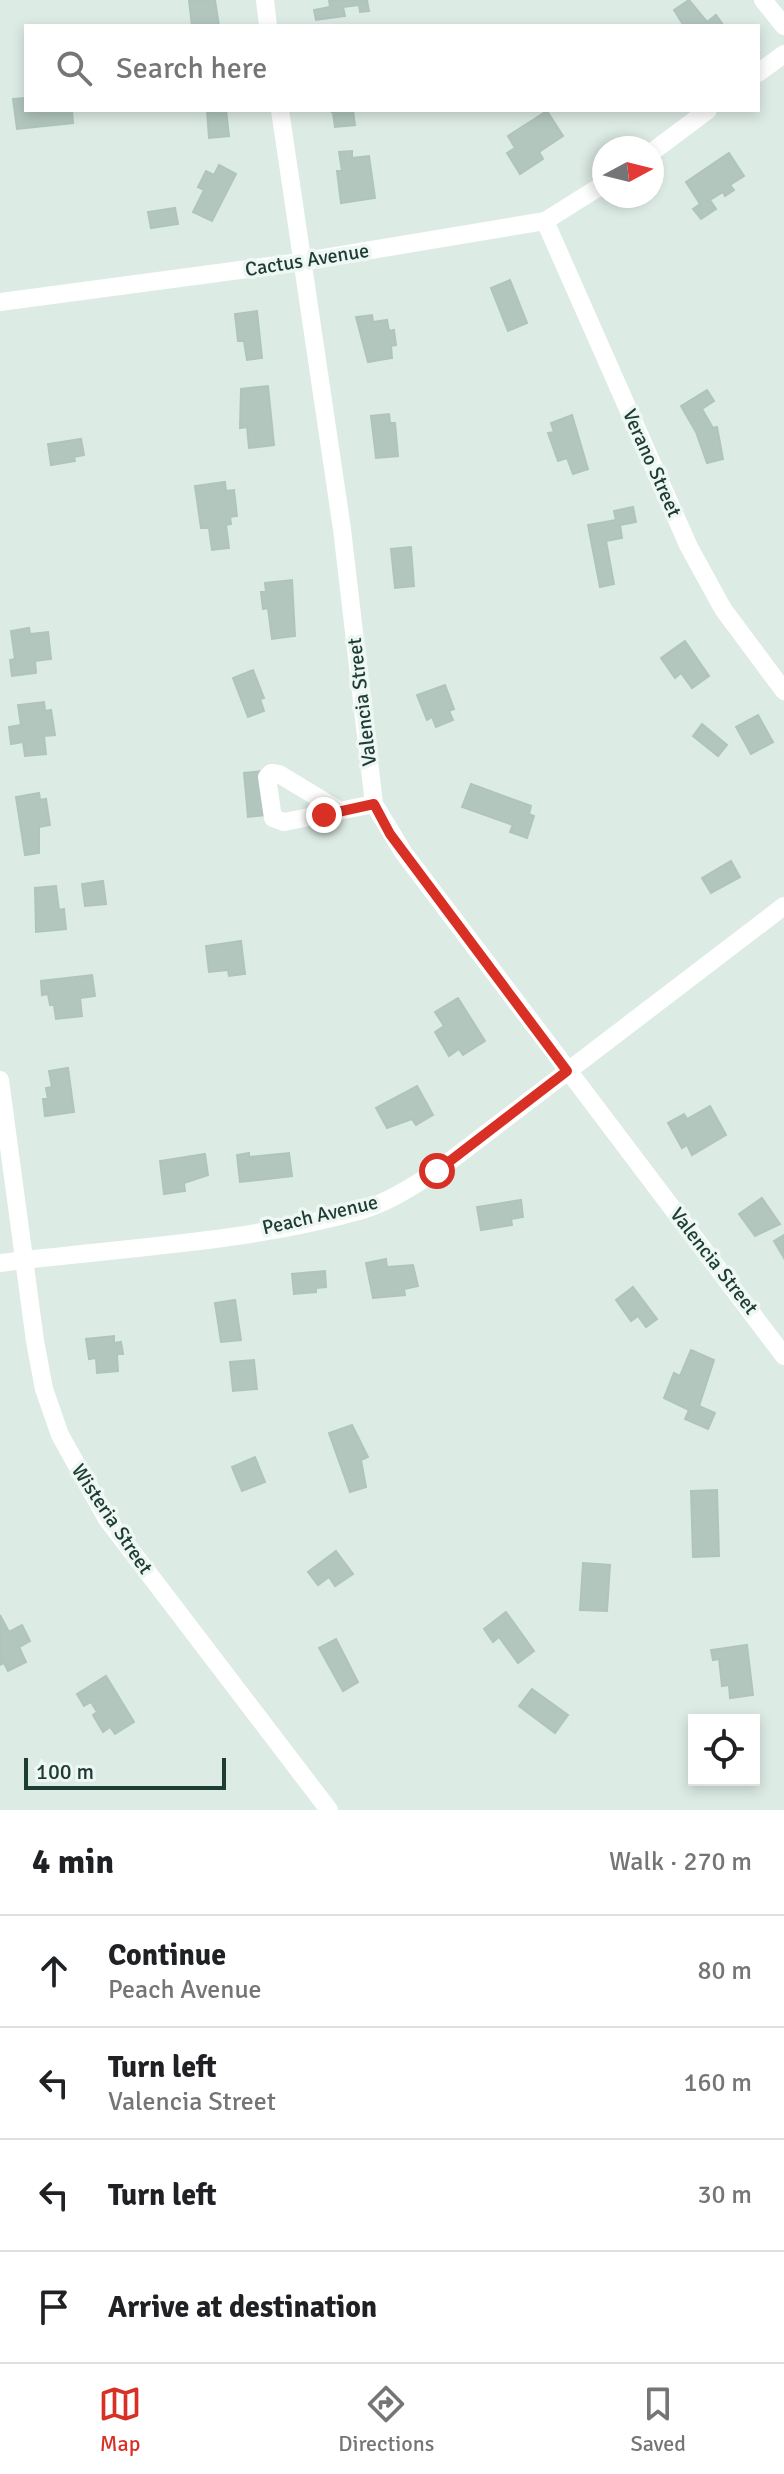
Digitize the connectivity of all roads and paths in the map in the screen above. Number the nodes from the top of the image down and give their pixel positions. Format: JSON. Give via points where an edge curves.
{"nodes":[{"id":1,"x":265,"y":0,"type":"edge"},
{"id":2,"x":763,"y":0,"type":"edge"},
{"id":3,"x":268,"y":24,"type":"edge"},
{"id":4,"x":784,"y":26,"type":"edge"},
{"id":5,"x":784,"y":54,"type":"edge"},
{"id":6,"x":760,"y":72,"type":"edge"},
{"id":7,"x":280,"y":112,"type":"edge"},
{"id":8,"x":705,"y":112,"type":"edge"},
{"id":9,"x":664,"y":143,"type":"edge"},
{"id":10,"x":592,"y":192,"type":"edge"},
{"id":11,"x":545,"y":221,"type":"junction"},
{"id":12,"x":300,"y":262,"type":"junction"},
{"id":13,"x":0,"y":302,"type":"edge"},
{"id":14,"x":784,"y":691,"type":"edge"},
{"id":15,"x":374,"y":804,"type":"junction"},
{"id":16,"x":340,"y":811,"type":"dead end"},
{"id":17,"x":784,"y":906,"type":"edge"},
{"id":18,"x":567,"y":1071,"type":"junction"},
{"id":19,"x":0,"y":1080,"type":"edge"},
{"id":20,"x":24,"y":1260,"type":"junction"},
{"id":21,"x":0,"y":1263,"type":"edge"},
{"id":22,"x":784,"y":1356,"type":"edge"},
{"id":23,"x":329,"y":1810,"type":"edge"}],
"edges":[{"from":1,"to":3,"type":"street"},
{"from":2,"to":4,"type":"street"},
{"from":5,"to":6,"type":"street"},
{"from":7,"to":12,"type":"street","name":"Valencia Street"},
{"from":8,"to":9,"type":"street"},
{"from":10,"to":11,"type":"street","name":"Cactus Avenue"},
{"from":11,"to":12,"type":"street","name":"Cactus Avenue"},
{"from":11,"to":14,"type":"street","name":"Verano Street","via":[[689,547],[723,609]]},
{"from":12,"to":13,"type":"street","name":"Cactus Avenue"},
{"from":12,"to":15,"type":"street","name":"Valencia Street","via":[[342,529]]},
{"from":15,"to":16,"type":"street"},
{"from":15,"to":18,"type":"street","name":"Valencia Street","via":[[390,834]]},
{"from":17,"to":18,"type":"street","name":"Peach Avenue"},
{"from":18,"to":20,"type":"street","name":"Peach Avenue","via":[[437,1171],[363,1210],[234,1234]]},
{"from":18,"to":22,"type":"street","name":"Valencia Street"},
{"from":19,"to":20,"type":"street","name":"Wisteria Street"},
{"from":20,"to":21,"type":"street","name":"Peach Avenue"},
{"from":20,"to":23,"type":"street","name":"Wisteria Street","via":[[44,1389],[74,1465],[107,1519]]}]}
